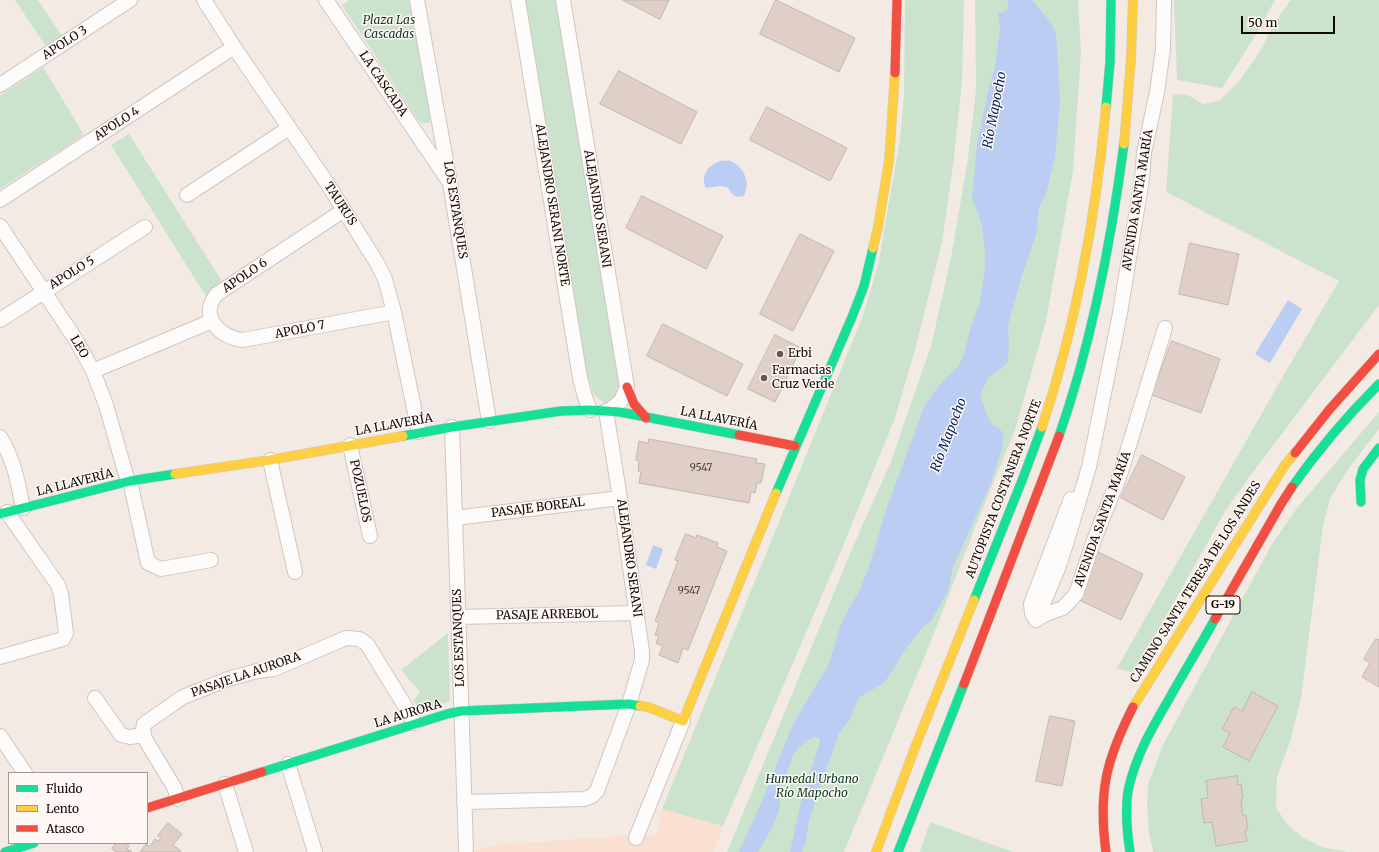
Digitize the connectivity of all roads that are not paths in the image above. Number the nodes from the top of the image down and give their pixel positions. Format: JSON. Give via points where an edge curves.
{"nodes":[{"id":1,"x":130,"y":0,"type":"edge"},
{"id":2,"x":204,"y":0,"type":"edge"},
{"id":3,"x":326,"y":0,"type":"edge"},
{"id":4,"x":417,"y":0,"type":"edge"},
{"id":5,"x":518,"y":0,"type":"edge"},
{"id":6,"x":563,"y":0,"type":"edge"},
{"id":7,"x":897,"y":0,"type":"edge"},
{"id":8,"x":1111,"y":0,"type":"edge"},
{"id":9,"x":1133,"y":0,"type":"edge"},
{"id":10,"x":1164,"y":0,"type":"edge"},
{"id":11,"x":234,"y":47,"type":"junction"},
{"id":12,"x":0,"y":85,"type":"edge"},
{"id":13,"x":440,"y":124,"type":"junction"},
{"id":14,"x":289,"y":128,"type":"junction"},
{"id":15,"x":413,"y":129,"type":"junction"},
{"id":16,"x":450,"y":183,"type":"junction"},
{"id":17,"x":187,"y":195,"type":"dead end"},
{"id":18,"x":0,"y":200,"type":"edge"},
{"id":19,"x":344,"y":210,"type":"junction"},
{"id":20,"x":0,"y":226,"type":"edge"},
{"id":21,"x":145,"y":227,"type":"dead end"},
{"id":22,"x":43,"y":292,"type":"junction"},
{"id":23,"x":394,"y":312,"type":"junction"},
{"id":24,"x":0,"y":320,"type":"edge"},
{"id":25,"x":212,"y":321,"type":"junction"},
{"id":26,"x":1164,"y":328,"type":"dead end"},
{"id":27,"x":1370,"y":351,"type":"dead end"},
{"id":28,"x":1379,"y":354,"type":"edge"},
{"id":29,"x":93,"y":372,"type":"junction"},
{"id":30,"x":1379,"y":384,"type":"edge"},
{"id":31,"x":627,"y":387,"type":"junction"},
{"id":32,"x":1350,"y":387,"type":"junction"},
{"id":33,"x":1379,"y":390,"type":"edge"},
{"id":34,"x":1368,"y":395,"type":"junction"},
{"id":35,"x":590,"y":410,"type":"junction"},
{"id":36,"x":608,"y":411,"type":"junction"},
{"id":37,"x":646,"y":418,"type":"junction"},
{"id":38,"x":489,"y":421,"type":"junction"},
{"id":39,"x":452,"y":427,"type":"junction"},
{"id":40,"x":420,"y":432,"type":"junction"},
{"id":41,"x":0,"y":437,"type":"edge"},
{"id":42,"x":350,"y":445,"type":"junction"},
{"id":43,"x":795,"y":446,"type":"junction"},
{"id":44,"x":1379,"y":448,"type":"edge"},
{"id":45,"x":270,"y":460,"type":"junction"},
{"id":46,"x":129,"y":481,"type":"junction"},
{"id":47,"x":620,"y":498,"type":"junction"},
{"id":48,"x":1362,"y":502,"type":"dead end"},
{"id":49,"x":23,"y":508,"type":"junction"},
{"id":50,"x":4,"y":513,"type":"edge"},
{"id":51,"x":455,"y":518,"type":"junction"},
{"id":52,"x":370,"y":536,"type":"dead end"},
{"id":53,"x":211,"y":560,"type":"dead end"},
{"id":54,"x":295,"y":572,"type":"dead end"},
{"id":55,"x":637,"y":613,"type":"junction"},
{"id":56,"x":458,"y":617,"type":"junction"},
{"id":57,"x":0,"y":656,"type":"edge"},
{"id":58,"x":96,"y":698,"type":"dead end"},
{"id":59,"x":629,"y":704,"type":"junction"},
{"id":60,"x":461,"y":711,"type":"junction"},
{"id":61,"x":683,"y":721,"type":"junction"},
{"id":62,"x":414,"y":723,"type":"junction"},
{"id":63,"x":144,"y":735,"type":"junction"},
{"id":64,"x":0,"y":736,"type":"edge"},
{"id":65,"x":288,"y":764,"type":"junction"},
{"id":66,"x":24,"y":772,"type":"edge"},
{"id":67,"x":225,"y":784,"type":"junction"},
{"id":68,"x":178,"y":799,"type":"junction"},
{"id":69,"x":464,"y":802,"type":"junction"},
{"id":70,"x":148,"y":808,"type":"edge"},
{"id":71,"x":636,"y":838,"type":"dead end"},
{"id":72,"x":31,"y":844,"type":"edge"},
{"id":73,"x":466,"y":849,"type":"dead end"},
{"id":74,"x":5,"y":852,"type":"edge"},
{"id":75,"x":246,"y":852,"type":"edge"},
{"id":76,"x":315,"y":852,"type":"edge"},
{"id":77,"x":876,"y":852,"type":"edge"},
{"id":78,"x":898,"y":852,"type":"edge"},
{"id":79,"x":1106,"y":852,"type":"edge"},
{"id":80,"x":1130,"y":852,"type":"edge"}],
"edges":[{"from":1,"to":12,"type":"street","name":"APOLO 3"},
{"from":2,"to":11,"type":"street","name":"TAURUS"},
{"from":3,"to":15,"type":"street","name":"LA CASCADA"},
{"from":4,"to":13,"type":"street","name":"LOS ESTANQUES"},
{"from":5,"to":35,"type":"street","name":"ALEJANDRO SERANI NORTE","via":[[580,378]]},
{"from":6,"to":31,"type":"street","name":"ALEJANDRO SERANI"},
{"from":7,"to":43,"type":"main road","via":[[893,125],[884,197],[872,259],[852,317]]},
{"from":8,"to":77,"type":"main road","name":"AUTOPISTA COSTANERA NORTE","via":[[1109,79],[1098,180],[1080,280],[1055,384],[1030,460]]},
{"from":9,"to":78,"type":"main road","via":[[1131,75],[1121,162],[1099,287],[1078,376],[1047,471]]},
{"from":10,"to":26,"type":"street","name":"AVENIDA SANTA MARÍA","via":[[1160,70],[1144,153],[1120,314],[1102,399],[1068,506],[1031,604],[1036,620],[1063,608],[1076,594],[1094,540],[1120,476]]},
{"from":11,"to":14,"type":"street","name":"TAURUS"},
{"from":11,"to":18,"type":"street","name":"APOLO 4"},
{"from":13,"to":15,"type":"street","name":"LA CASCADA","via":[[426,132]]},
{"from":13,"to":16,"type":"street","name":"LOS ESTANQUES"},
{"from":14,"to":17,"type":"street"},
{"from":14,"to":19,"type":"street","name":"TAURUS"},
{"from":15,"to":16,"type":"street","name":"LA CASCADA"},
{"from":16,"to":38,"type":"street","name":"LOS ESTANQUES"},
{"from":19,"to":23,"type":"street","name":"TAURUS","via":[[377,263]]},
{"from":19,"to":25,"type":"street","name":"APOLO 6","via":[[217,294],[210,305]]},
{"from":20,"to":22,"type":"street","name":"LEO"},
{"from":21,"to":22,"type":"street","name":"APOLO 5"},
{"from":22,"to":24,"type":"street","name":"APOLO 5"},
{"from":22,"to":29,"type":"street","name":"LEO","via":[[82,350]]},
{"from":23,"to":25,"type":"street","name":"APOLO 7","via":[[243,340],[222,333]]},
{"from":23,"to":40,"type":"street","name":"TAURUS"},
{"from":25,"to":29,"type":"street"},
{"from":27,"to":32,"type":"main road"},
{"from":28,"to":32,"type":"main road","name":"CAMINO SANTA TERESA DE LOS ANDES","number":"G-19"},
{"from":29,"to":46,"type":"street","name":"LEO"},
{"from":30,"to":34,"type":"main road","number":"G-19"},
{"from":31,"to":36,"type":"street","via":[[621,401]]},
{"from":31,"to":37,"type":"main road","via":[[632,404]]},
{"from":32,"to":79,"type":"main road","name":"CAMINO SANTA TERESA DE LOS ANDES","number":"G-19","via":[[1276,477],[1124,723],[1112,752],[1104,782],[1102,815]]},
{"from":33,"to":34,"type":"main road"},
{"from":34,"to":80,"type":"main road","number":"G-19","via":[[1319,450],[1281,504],[1149,734],[1136,762],[1128,791],[1126,824]]},
{"from":35,"to":36,"type":"main road","name":"LA LLAVERÍA"},
{"from":35,"to":38,"type":"main road","name":"LA LLAVERÍA","via":[[561,411]]},
{"from":36,"to":37,"type":"main road","name":"LA LLAVERÍA"},
{"from":36,"to":47,"type":"street","name":"ALEJANDRO SERANI"},
{"from":37,"to":43,"type":"main road","name":"LA LLAVERÍA"},
{"from":38,"to":39,"type":"main road","name":"LA LLAVERÍA"},
{"from":39,"to":40,"type":"main road","name":"LA LLAVERÍA"},
{"from":39,"to":51,"type":"street","name":"LOS ESTANQUES"},
{"from":40,"to":42,"type":"main road","name":"LA LLAVERÍA"},
{"from":41,"to":49,"type":"street","via":[[12,459]]},
{"from":42,"to":45,"type":"main road","name":"LA LLAVERÍA"},
{"from":42,"to":52,"type":"street","name":"POZUELOS"},
{"from":43,"to":61,"type":"main road"},
{"from":44,"to":48,"type":"main road","via":[[1363,469],[1360,480]]},
{"from":45,"to":46,"type":"main road","name":"LA LLAVERÍA"},
{"from":45,"to":54,"type":"street"},
{"from":46,"to":49,"type":"main road","name":"LA LLAVERÍA"},
{"from":46,"to":53,"type":"street","name":"LEO","via":[[148,563],[161,569]]},
{"from":47,"to":51,"type":"street","name":"PASAJE BOREAL"},
{"from":47,"to":55,"type":"street","name":"ALEJANDRO SERANI"},
{"from":49,"to":50,"type":"main road","name":"LA LLAVERÍA"},
{"from":50,"to":57,"type":"street","via":[[58,585],[66,633],[62,639]]},
{"from":51,"to":56,"type":"street","name":"LOS ESTANQUES"},
{"from":55,"to":56,"type":"street","name":"PASAJE ARREBOL"},
{"from":55,"to":59,"type":"street","name":"ALEJANDRO SERANI","via":[[642,660]]},
{"from":56,"to":60,"type":"street","name":"LOS ESTANQUES"},
{"from":58,"to":63,"type":"street","via":[[121,735]]},
{"from":59,"to":60,"type":"main road","name":"LA AURORA"},
{"from":59,"to":61,"type":"main road","name":"LA AURORA","via":[[648,707]]},
{"from":59,"to":69,"type":"street","name":"ALEJANDRO SERANI","via":[[597,791],[592,796],[584,799]]},
{"from":60,"to":62,"type":"main road","name":"LA AURORA"},
{"from":60,"to":69,"type":"street","name":"LOS ESTANQUES"},
{"from":61,"to":71,"type":"street"},
{"from":62,"to":63,"type":"street","name":"PASAJE LA AURORA","via":[[367,644],[359,639],[346,638],[274,669],[257,671],[182,697],[144,724]]},
{"from":62,"to":65,"type":"main road","name":"LA AURORA"},
{"from":63,"to":68,"type":"street"},
{"from":64,"to":66,"type":"street"},
{"from":65,"to":67,"type":"main road","name":"LA AURORA"},
{"from":65,"to":76,"type":"street"},
{"from":67,"to":68,"type":"main road","name":"LA AURORA"},
{"from":67,"to":75,"type":"street"},
{"from":68,"to":70,"type":"main road","name":"LA AURORA"},
{"from":69,"to":73,"type":"street","name":"LOS ESTANQUES"},
{"from":72,"to":74,"type":"main road"}]}
